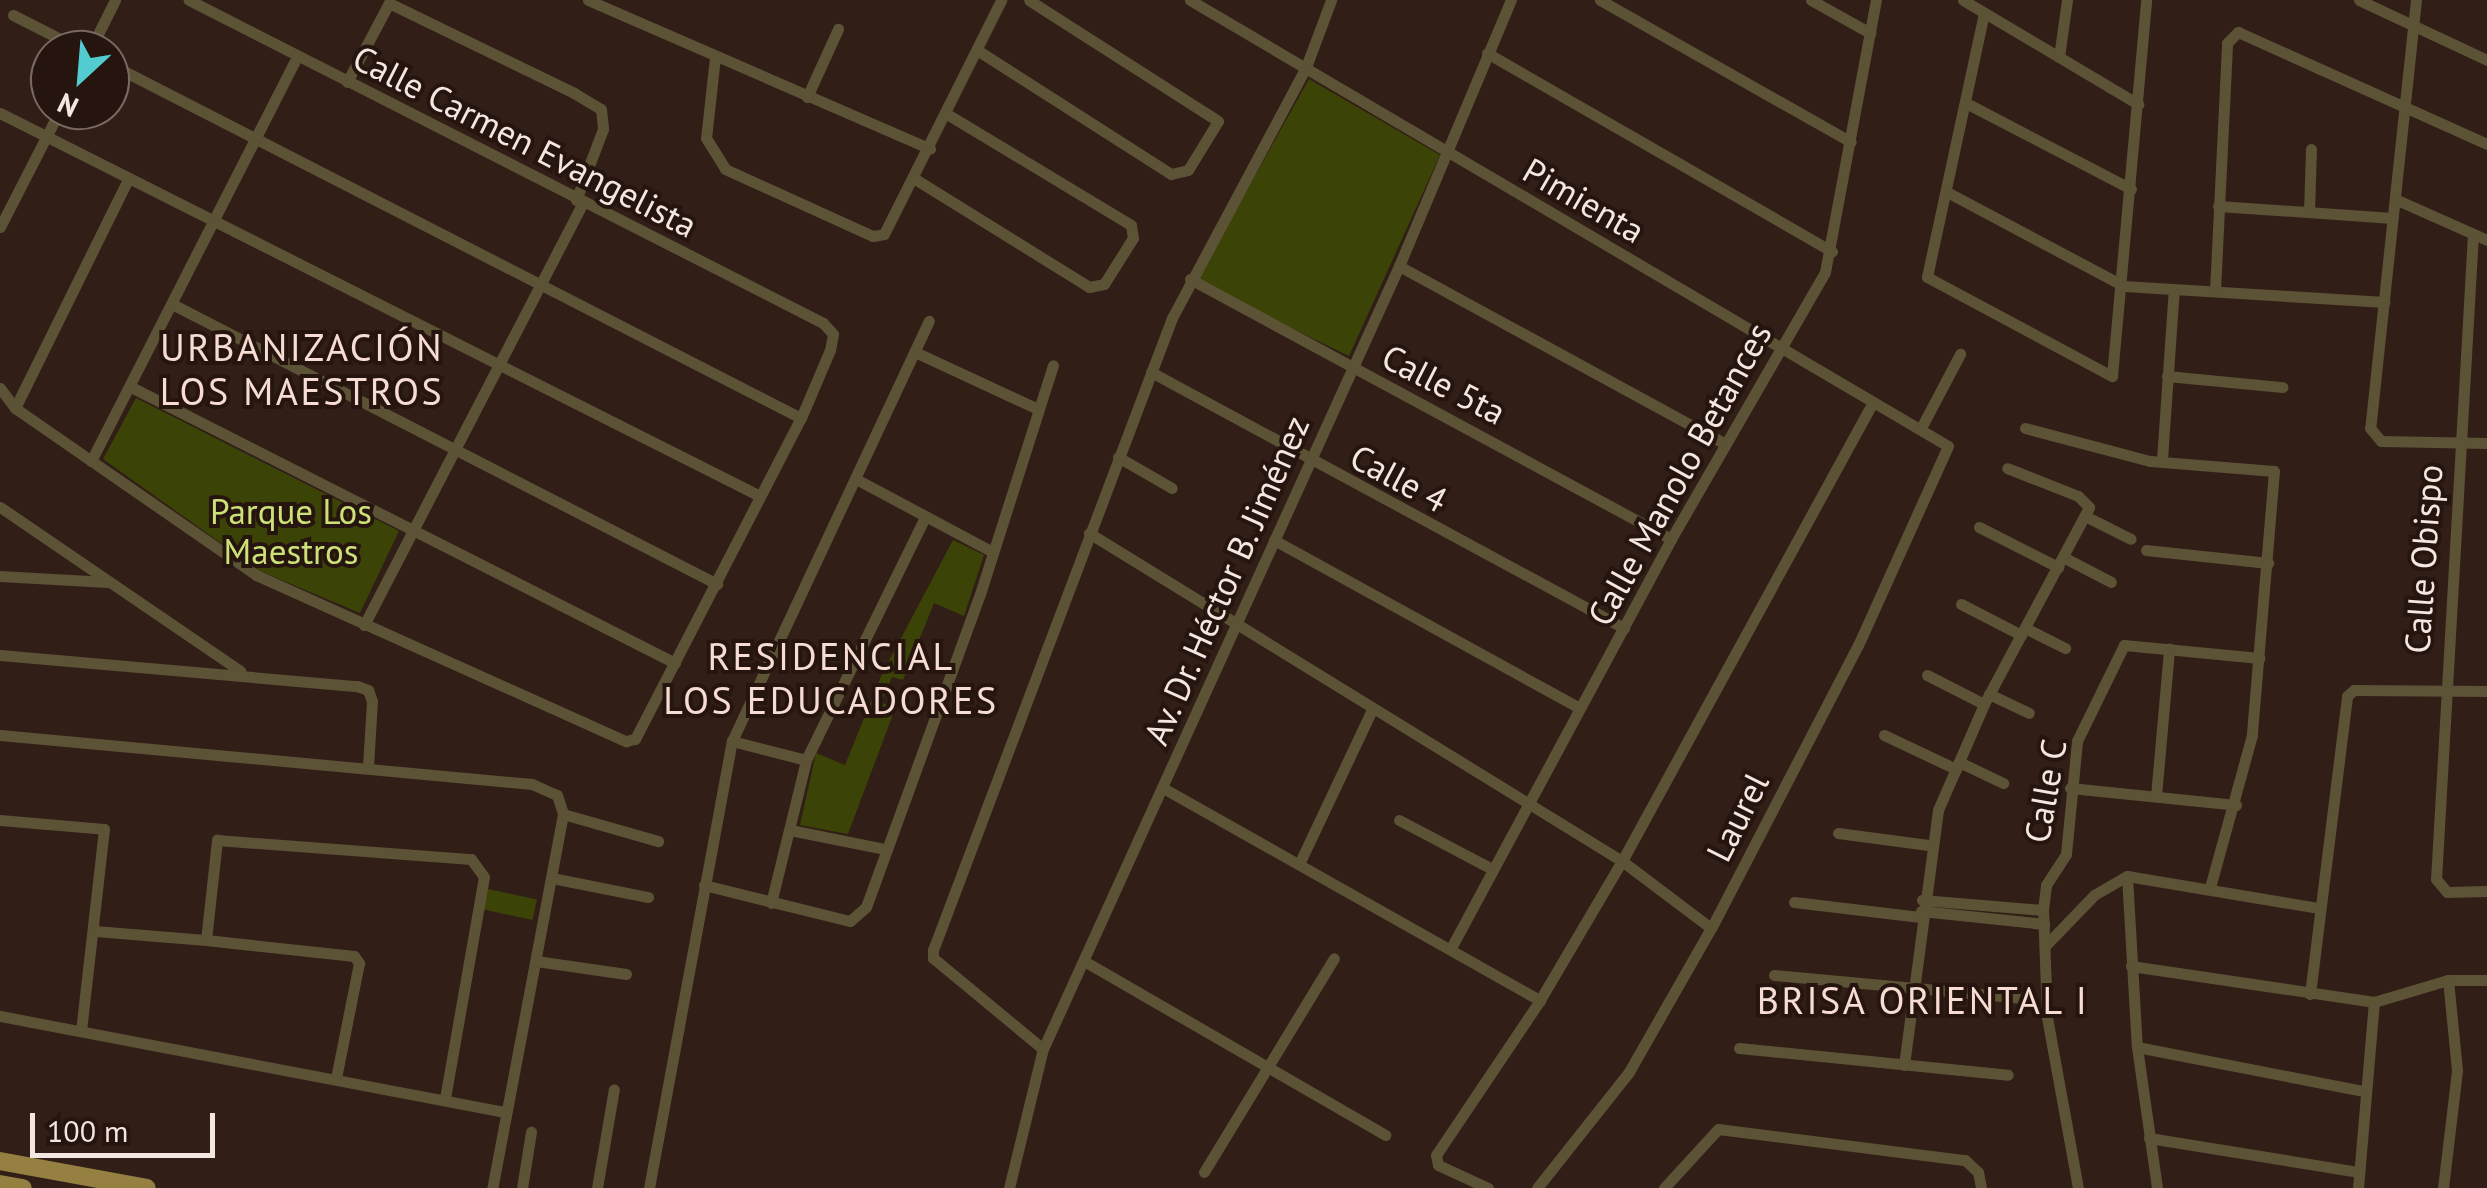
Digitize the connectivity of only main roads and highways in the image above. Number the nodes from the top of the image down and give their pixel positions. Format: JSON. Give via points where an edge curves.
{"nodes":[{"id":1,"x":0,"y":1161,"type":"edge"},
{"id":2,"x":0,"y":1184,"type":"edge"},
{"id":3,"x":23,"y":1188,"type":"edge"},
{"id":4,"x":148,"y":1188,"type":"edge"}],
"edges":[{"from":1,"to":4,"type":"main road"},
{"from":2,"to":3,"type":"main road"}]}
